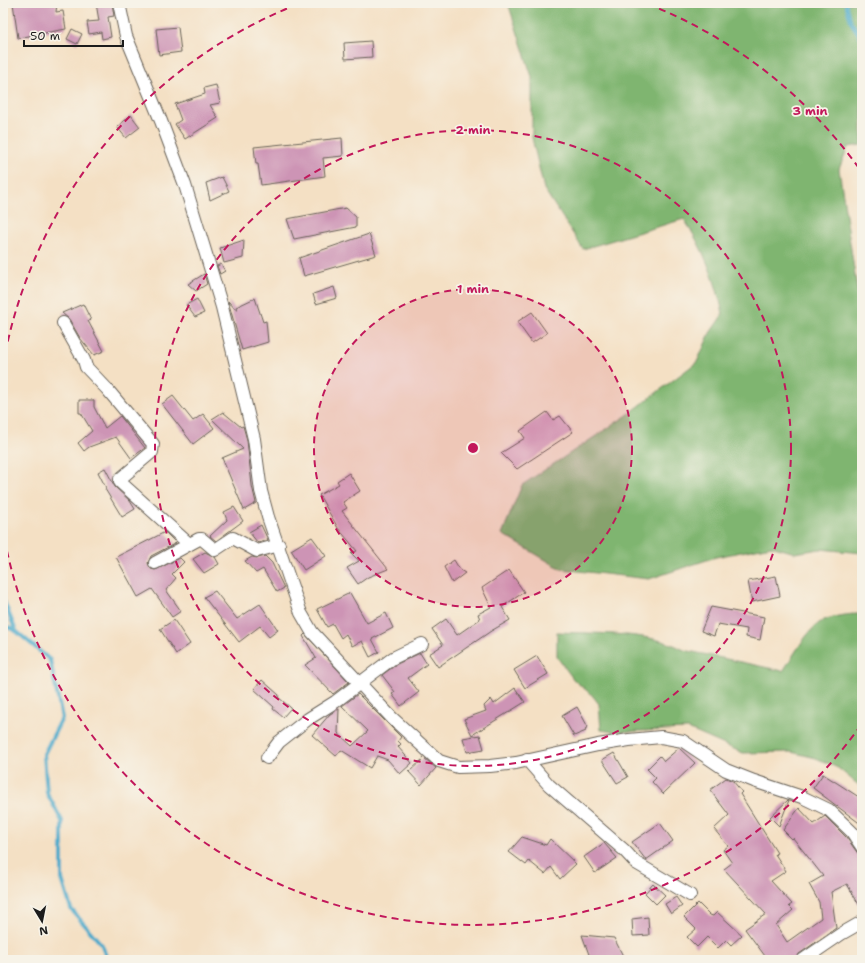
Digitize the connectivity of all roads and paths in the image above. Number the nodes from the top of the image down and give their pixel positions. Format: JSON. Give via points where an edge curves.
{"nodes":[{"id":1,"x":118,"y":3,"type":"edge"},
{"id":2,"x":63,"y":324,"type":"dead end"},
{"id":3,"x":188,"y":544,"type":"junction"},
{"id":4,"x":279,"y":545,"type":"junction"},
{"id":5,"x":155,"y":563,"type":"dead end"},
{"id":6,"x":422,"y":644,"type":"dead end"},
{"id":7,"x":360,"y":682,"type":"junction"},
{"id":8,"x":267,"y":758,"type":"dead end"},
{"id":9,"x":527,"y":760,"type":"junction"},
{"id":10,"x":862,"y":847,"type":"edge"},
{"id":11,"x":690,"y":895,"type":"dead end"},
{"id":12,"x":862,"y":922,"type":"edge"},
{"id":13,"x":803,"y":960,"type":"edge"}],
"edges":[{"from":1,"to":4,"type":"street","via":[[126,36],[180,171],[222,307],[254,439],[261,491]]},
{"from":2,"to":3,"type":"street","via":[[86,367],[152,444],[152,452],[120,479],[120,482]]},
{"from":3,"to":4,"type":"street","via":[[196,539],[202,539],[216,550],[234,538],[257,552]]},
{"from":3,"to":5,"type":"street"},
{"from":4,"to":7,"type":"street","via":[[290,586],[308,626]]},
{"from":6,"to":7,"type":"street","via":[[393,658]]},
{"from":7,"to":8,"type":"street","via":[[293,730],[279,742]]},
{"from":7,"to":9,"type":"street","via":[[392,718],[440,761],[458,767],[490,766]]},
{"from":9,"to":10,"type":"street","via":[[629,740],[661,737],[683,741],[726,770],[802,797],[829,810],[852,832]]},
{"from":9,"to":11,"type":"street","via":[[549,785],[636,863]]},
{"from":12,"to":13,"type":"street"}]}
